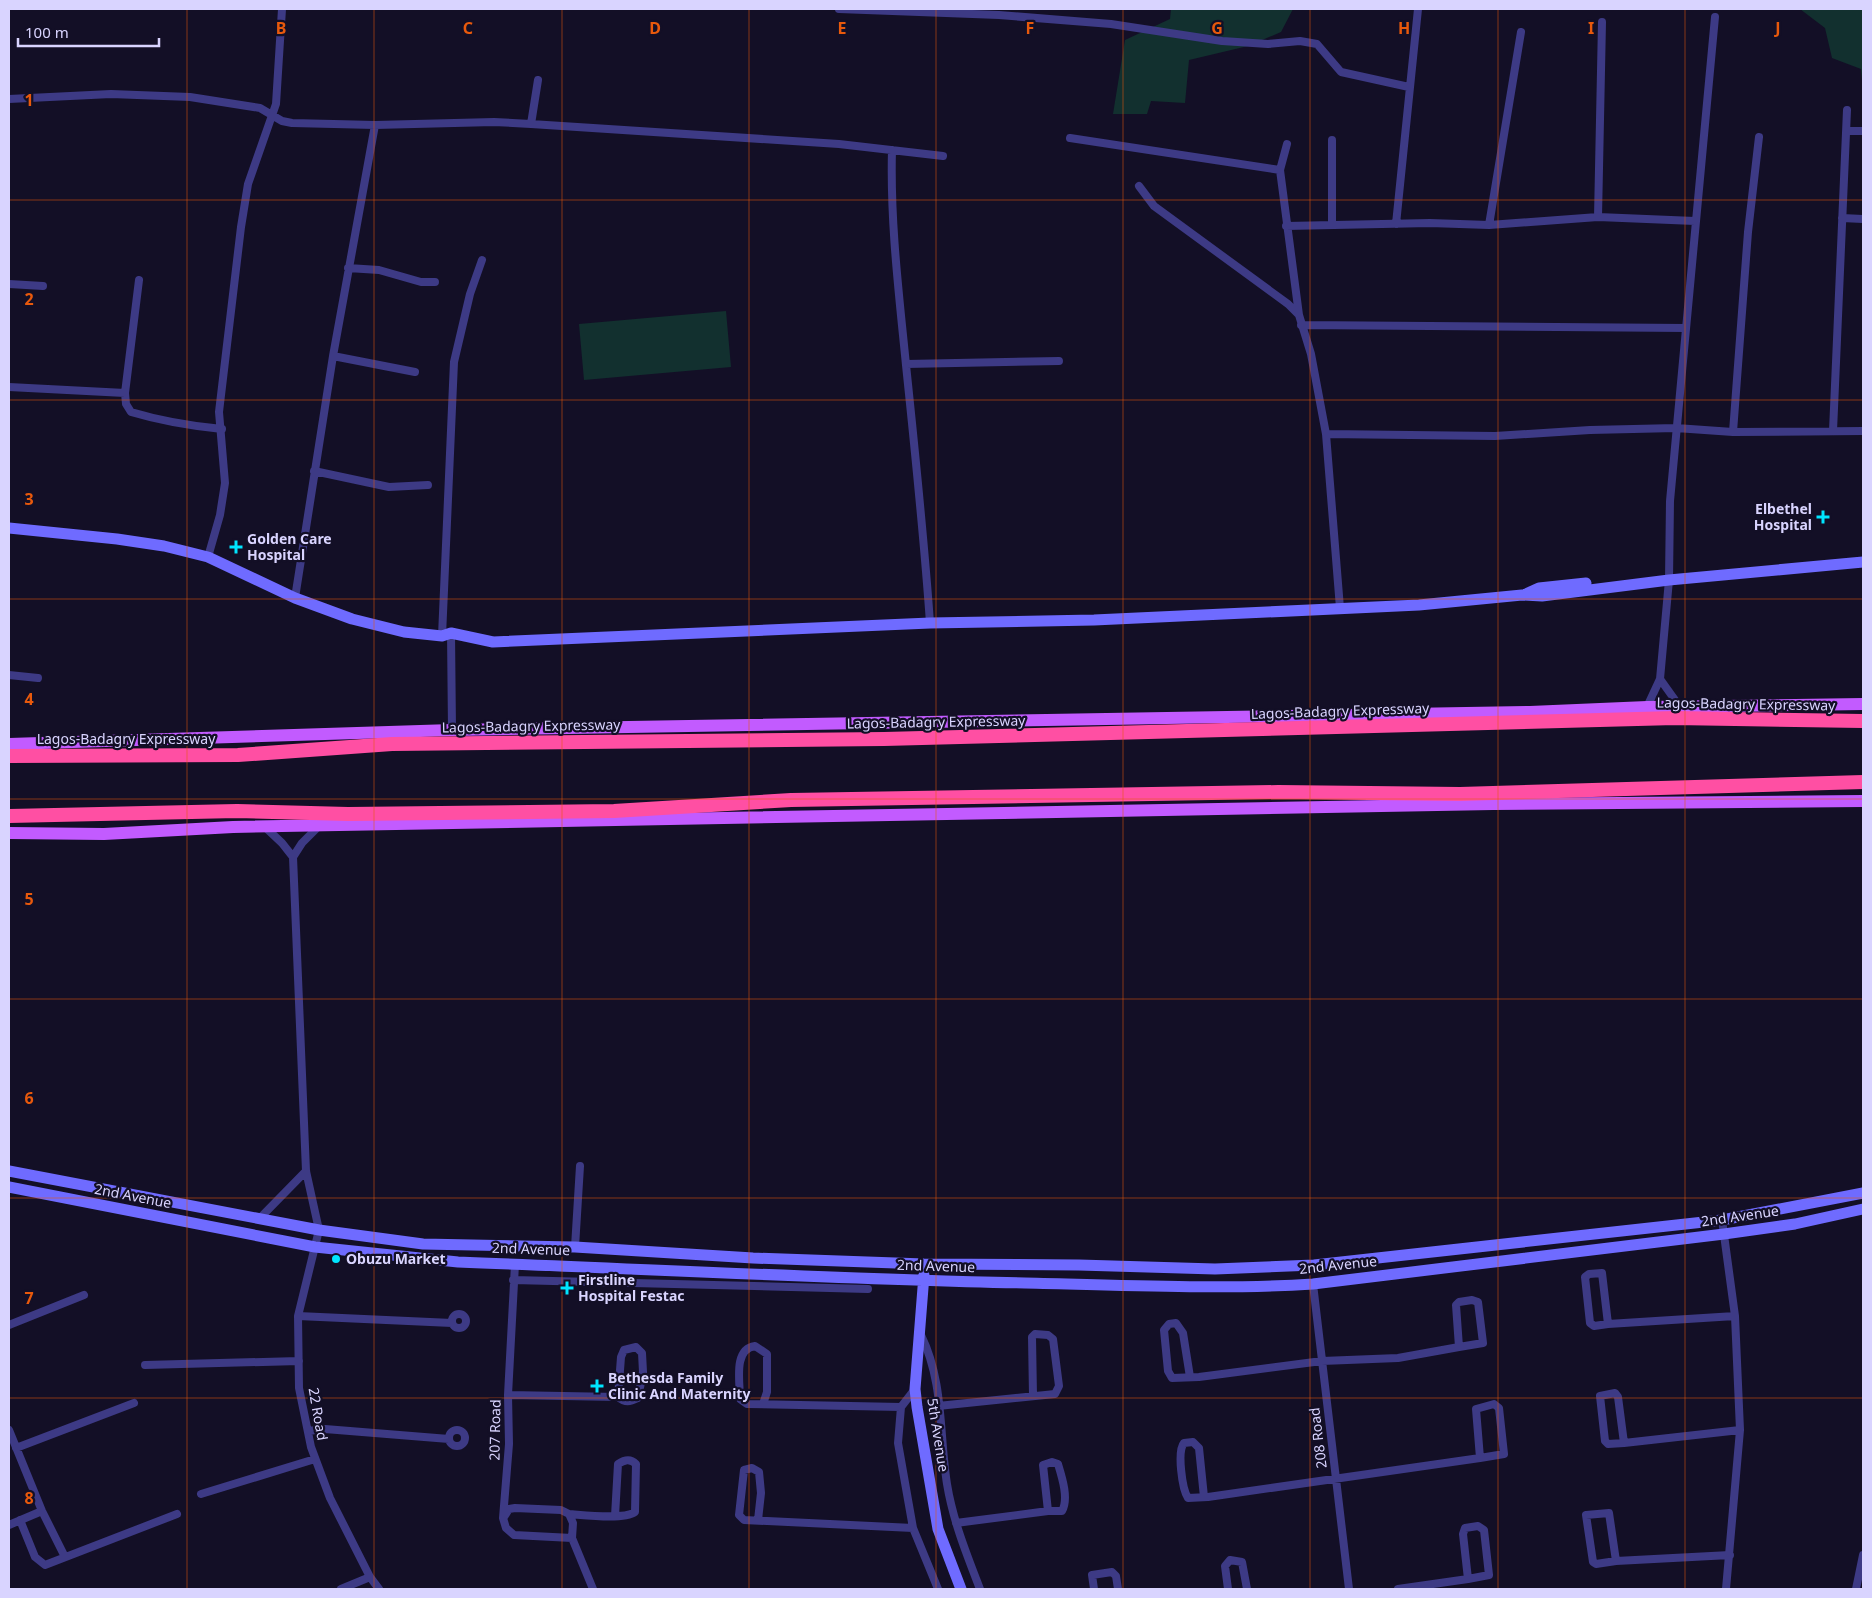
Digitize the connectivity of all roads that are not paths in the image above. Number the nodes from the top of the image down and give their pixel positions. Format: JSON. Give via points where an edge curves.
{"nodes":[{"id":1,"x":282,"y":9,"type":"edge"},
{"id":2,"x":839,"y":9,"type":"edge"},
{"id":3,"x":1418,"y":9,"type":"edge"},
{"id":4,"x":1715,"y":17,"type":"dead end"},
{"id":5,"x":1602,"y":22,"type":"dead end"},
{"id":6,"x":1521,"y":32,"type":"dead end"},
{"id":7,"x":538,"y":80,"type":"dead end"},
{"id":8,"x":1409,"y":87,"type":"junction"},
{"id":9,"x":9,"y":99,"type":"edge"},
{"id":10,"x":1847,"y":110,"type":"dead end"},
{"id":11,"x":272,"y":115,"type":"junction"},
{"id":12,"x":532,"y":124,"type":"junction"},
{"id":13,"x":375,"y":125,"type":"junction"},
{"id":14,"x":1846,"y":131,"type":"junction"},
{"id":15,"x":1863,"y":131,"type":"edge"},
{"id":16,"x":1759,"y":137,"type":"dead end"},
{"id":17,"x":1070,"y":138,"type":"dead end"},
{"id":18,"x":1332,"y":140,"type":"dead end"},
{"id":19,"x":1287,"y":144,"type":"dead end"},
{"id":20,"x":892,"y":150,"type":"junction"},
{"id":21,"x":943,"y":156,"type":"dead end"},
{"id":22,"x":1280,"y":170,"type":"junction"},
{"id":23,"x":1139,"y":186,"type":"dead end"},
{"id":24,"x":1598,"y":217,"type":"junction"},
{"id":25,"x":1842,"y":218,"type":"junction"},
{"id":26,"x":1863,"y":219,"type":"edge"},
{"id":27,"x":1695,"y":221,"type":"junction"},
{"id":28,"x":1332,"y":224,"type":"junction"},
{"id":29,"x":1396,"y":224,"type":"junction"},
{"id":30,"x":1286,"y":226,"type":"junction"},
{"id":31,"x":1489,"y":226,"type":"junction"},
{"id":32,"x":482,"y":260,"type":"dead end"},
{"id":33,"x":348,"y":268,"type":"junction"},
{"id":34,"x":139,"y":280,"type":"dead end"},
{"id":35,"x":435,"y":282,"type":"dead end"},
{"id":36,"x":9,"y":284,"type":"edge"},
{"id":37,"x":43,"y":286,"type":"dead end"},
{"id":38,"x":1299,"y":315,"type":"junction"},
{"id":39,"x":1301,"y":325,"type":"junction"},
{"id":40,"x":1686,"y":328,"type":"junction"},
{"id":41,"x":333,"y":356,"type":"junction"},
{"id":42,"x":1059,"y":361,"type":"dead end"},
{"id":43,"x":906,"y":364,"type":"junction"},
{"id":44,"x":415,"y":372,"type":"dead end"},
{"id":45,"x":9,"y":387,"type":"edge"},
{"id":46,"x":125,"y":393,"type":"junction"},
{"id":47,"x":1676,"y":428,"type":"junction"},
{"id":48,"x":222,"y":430,"type":"junction"},
{"id":49,"x":1833,"y":431,"type":"junction"},
{"id":50,"x":1863,"y":431,"type":"edge"},
{"id":51,"x":1733,"y":432,"type":"junction"},
{"id":52,"x":1326,"y":434,"type":"junction"},
{"id":53,"x":314,"y":471,"type":"junction"},
{"id":54,"x":428,"y":485,"type":"dead end"},
{"id":55,"x":9,"y":528,"type":"edge"},
{"id":56,"x":1863,"y":555,"type":"edge"},
{"id":57,"x":208,"y":557,"type":"junction"},
{"id":58,"x":1863,"y":562,"type":"edge"},
{"id":59,"x":1669,"y":577,"type":"junction"},
{"id":60,"x":295,"y":598,"type":"junction"},
{"id":61,"x":1340,"y":608,"type":"junction"},
{"id":62,"x":930,"y":623,"type":"junction"},
{"id":63,"x":446,"y":635,"type":"junction"},
{"id":64,"x":9,"y":675,"type":"edge"},
{"id":65,"x":38,"y":678,"type":"dead end"},
{"id":66,"x":1660,"y":679,"type":"junction"},
{"id":67,"x":1863,"y":704,"type":"edge"},
{"id":68,"x":1647,"y":707,"type":"junction"},
{"id":69,"x":1680,"y":707,"type":"junction"},
{"id":70,"x":1863,"y":721,"type":"edge"},
{"id":71,"x":452,"y":730,"type":"junction"},
{"id":72,"x":9,"y":744,"type":"edge"},
{"id":73,"x":9,"y":756,"type":"edge"},
{"id":74,"x":1863,"y":782,"type":"edge"},
{"id":75,"x":1863,"y":801,"type":"edge"},
{"id":76,"x":9,"y":816,"type":"edge"},
{"id":77,"x":320,"y":826,"type":"junction"},
{"id":78,"x":265,"y":827,"type":"junction"},
{"id":79,"x":9,"y":833,"type":"edge"},
{"id":80,"x":293,"y":857,"type":"junction"},
{"id":81,"x":580,"y":1166,"type":"dead end"},
{"id":82,"x":9,"y":1170,"type":"edge"},
{"id":83,"x":306,"y":1171,"type":"junction"},
{"id":84,"x":9,"y":1187,"type":"edge"},
{"id":85,"x":1863,"y":1193,"type":"edge"},
{"id":86,"x":1863,"y":1208,"type":"edge"},
{"id":87,"x":259,"y":1218,"type":"junction"},
{"id":88,"x":1722,"y":1220,"type":"junction"},
{"id":89,"x":319,"y":1230,"type":"junction"},
{"id":90,"x":1724,"y":1234,"type":"junction"},
{"id":91,"x":315,"y":1247,"type":"junction"},
{"id":92,"x":575,"y":1247,"type":"junction"},
{"id":93,"x":515,"y":1264,"type":"junction"},
{"id":94,"x":924,"y":1264,"type":"junction"},
{"id":95,"x":513,"y":1280,"type":"junction"},
{"id":96,"x":924,"y":1281,"type":"junction"},
{"id":97,"x":1313,"y":1284,"type":"junction"},
{"id":98,"x":868,"y":1289,"type":"dead end"},
{"id":99,"x":84,"y":1295,"type":"dead end"},
{"id":100,"x":298,"y":1316,"type":"junction"},
{"id":101,"x":1735,"y":1316,"type":"junction"},
{"id":102,"x":452,"y":1323,"type":"dead end"},
{"id":103,"x":1608,"y":1324,"type":"junction"},
{"id":104,"x":9,"y":1325,"type":"edge"},
{"id":105,"x":919,"y":1332,"type":"junction"},
{"id":106,"x":1460,"y":1347,"type":"junction"},
{"id":107,"x":299,"y":1361,"type":"junction"},
{"id":108,"x":1322,"y":1361,"type":"junction"},
{"id":109,"x":145,"y":1366,"type":"dead end"},
{"id":110,"x":1190,"y":1377,"type":"junction"},
{"id":111,"x":915,"y":1389,"type":"junction"},
{"id":112,"x":508,"y":1395,"type":"junction"},
{"id":113,"x":1033,"y":1396,"type":"junction"},
{"id":114,"x":618,"y":1397,"type":"junction"},
{"id":115,"x":134,"y":1403,"type":"dead end"},
{"id":116,"x":763,"y":1404,"type":"junction"},
{"id":117,"x":938,"y":1406,"type":"junction"},
{"id":118,"x":901,"y":1407,"type":"junction"},
{"id":119,"x":9,"y":1430,"type":"edge"},
{"id":120,"x":1740,"y":1430,"type":"junction"},
{"id":121,"x":308,"y":1431,"type":"junction"},
{"id":122,"x":449,"y":1439,"type":"dead end"},
{"id":123,"x":1624,"y":1442,"type":"junction"},
{"id":124,"x":16,"y":1448,"type":"junction"},
{"id":125,"x":1480,"y":1458,"type":"junction"},
{"id":126,"x":315,"y":1459,"type":"junction"},
{"id":127,"x":1336,"y":1478,"type":"junction"},
{"id":128,"x":201,"y":1494,"type":"dead end"},
{"id":129,"x":1204,"y":1497,"type":"junction"},
{"id":130,"x":42,"y":1511,"type":"junction"},
{"id":131,"x":1048,"y":1511,"type":"junction"},
{"id":132,"x":176,"y":1514,"type":"dead end"},
{"id":133,"x":569,"y":1514,"type":"junction"},
{"id":134,"x":614,"y":1516,"type":"junction"},
{"id":135,"x":503,"y":1518,"type":"junction"},
{"id":136,"x":20,"y":1520,"type":"junction"},
{"id":137,"x":758,"y":1520,"type":"junction"},
{"id":138,"x":956,"y":1523,"type":"junction"},
{"id":139,"x":9,"y":1525,"type":"edge"},
{"id":140,"x":913,"y":1528,"type":"junction"},
{"id":141,"x":572,"y":1538,"type":"junction"},
{"id":142,"x":1730,"y":1555,"type":"junction"},
{"id":143,"x":1863,"y":1555,"type":"edge"},
{"id":144,"x":65,"y":1557,"type":"junction"},
{"id":145,"x":1616,"y":1561,"type":"junction"},
{"id":146,"x":370,"y":1577,"type":"junction"},
{"id":147,"x":1468,"y":1580,"type":"junction"},
{"id":148,"x":341,"y":1589,"type":"edge"},
{"id":149,"x":379,"y":1589,"type":"edge"},
{"id":150,"x":593,"y":1589,"type":"edge"},
{"id":151,"x":938,"y":1589,"type":"edge"},
{"id":152,"x":960,"y":1589,"type":"edge"},
{"id":153,"x":980,"y":1589,"type":"edge"},
{"id":154,"x":1094,"y":1589,"type":"edge"},
{"id":155,"x":1118,"y":1589,"type":"edge"},
{"id":156,"x":1228,"y":1589,"type":"edge"},
{"id":157,"x":1247,"y":1589,"type":"edge"},
{"id":158,"x":1349,"y":1589,"type":"edge"},
{"id":159,"x":1398,"y":1589,"type":"edge"},
{"id":160,"x":1726,"y":1589,"type":"edge"},
{"id":161,"x":1856,"y":1589,"type":"edge"}],
"edges":[{"from":1,"to":11,"type":"street","via":[[277,96]]},
{"from":2,"to":8,"type":"street","via":[[999,15],[1111,24],[1222,41],[1268,44],[1300,41],[1317,44],[1341,72]]},
{"from":3,"to":8,"type":"street"},
{"from":4,"to":27,"type":"street"},
{"from":5,"to":24,"type":"street"},
{"from":6,"to":31,"type":"street"},
{"from":7,"to":12,"type":"street"},
{"from":8,"to":29,"type":"street"},
{"from":9,"to":11,"type":"street","via":[[110,94],[190,97],[260,108]]},
{"from":10,"to":14,"type":"street"},
{"from":11,"to":13,"type":"street","via":[[292,123]]},
{"from":11,"to":48,"type":"street","via":[[248,184],[219,412]]},
{"from":12,"to":13,"type":"street"},
{"from":12,"to":20,"type":"street"},
{"from":13,"to":33,"type":"street"},
{"from":14,"to":15,"type":"street"},
{"from":14,"to":25,"type":"street"},
{"from":16,"to":51,"type":"street","via":[[1748,232]]},
{"from":17,"to":22,"type":"street"},
{"from":18,"to":28,"type":"street"},
{"from":19,"to":22,"type":"street"},
{"from":20,"to":21,"type":"street"},
{"from":20,"to":43,"type":"street","via":[[891,175]]},
{"from":22,"to":30,"type":"street"},
{"from":23,"to":38,"type":"street","via":[[1154,206]]},
{"from":24,"to":27,"type":"street"},
{"from":24,"to":31,"type":"street"},
{"from":25,"to":26,"type":"street"},
{"from":25,"to":49,"type":"street"},
{"from":27,"to":40,"type":"street"},
{"from":28,"to":29,"type":"street"},
{"from":28,"to":30,"type":"street"},
{"from":29,"to":31,"type":"street"},
{"from":30,"to":38,"type":"street"},
{"from":32,"to":63,"type":"street","via":[[470,294],[454,362]]},
{"from":33,"to":35,"type":"street","via":[[379,270],[421,282]]},
{"from":33,"to":41,"type":"street"},
{"from":34,"to":46,"type":"street"},
{"from":36,"to":37,"type":"street"},
{"from":38,"to":39,"type":"street"},
{"from":39,"to":40,"type":"street"},
{"from":39,"to":52,"type":"street","via":[[1311,354]]},
{"from":40,"to":47,"type":"street"},
{"from":41,"to":44,"type":"street"},
{"from":41,"to":53,"type":"street"},
{"from":42,"to":43,"type":"street"},
{"from":43,"to":62,"type":"street"},
{"from":45,"to":46,"type":"street"},
{"from":46,"to":48,"type":"street","via":[[131,412],[172,423]]},
{"from":47,"to":51,"type":"street"},
{"from":47,"to":52,"type":"street","via":[[1496,436]]},
{"from":47,"to":59,"type":"street","via":[[1670,500]]},
{"from":48,"to":57,"type":"street","via":[[225,483]]},
{"from":49,"to":50,"type":"street"},
{"from":49,"to":51,"type":"street"},
{"from":52,"to":61,"type":"street"},
{"from":53,"to":54,"type":"street","via":[[389,487]]},
{"from":53,"to":60,"type":"street"},
{"from":55,"to":57,"type":"street","via":[[117,539]]},
{"from":56,"to":59,"type":"street"},
{"from":57,"to":60,"type":"street"},
{"from":58,"to":59,"type":"street"},
{"from":59,"to":61,"type":"street","via":[[1542,596]]},
{"from":59,"to":66,"type":"street"},
{"from":60,"to":63,"type":"street","via":[[377,626]]},
{"from":61,"to":62,"type":"street","via":[[1094,620]]},
{"from":62,"to":63,"type":"street","via":[[493,642]]},
{"from":63,"to":71,"type":"street"},
{"from":64,"to":65,"type":"street"},
{"from":66,"to":68,"type":"street"},
{"from":66,"to":69,"type":"street"},
{"from":67,"to":69,"type":"main road","name":"Lagos-Badagry Expressway"},
{"from":68,"to":69,"type":"main road","name":"Lagos-Badagry Expressway"},
{"from":68,"to":71,"type":"main road","name":"Lagos-Badagry Expressway","via":[[1538,712]]},
{"from":70,"to":73,"type":"highway","name":"Lagos-Badagry Expressway","via":[[1675,718],[884,739],[392,744],[238,755]]},
{"from":71,"to":72,"type":"main road","name":"Lagos-Badagry Expressway"},
{"from":74,"to":76,"type":"highway","via":[[1460,794],[1278,792],[801,800],[614,811]]},
{"from":75,"to":77,"type":"main road","via":[[1493,804]]},
{"from":77,"to":78,"type":"main road"},
{"from":77,"to":80,"type":"street"},
{"from":78,"to":79,"type":"main road","via":[[104,834]]},
{"from":78,"to":80,"type":"street"},
{"from":80,"to":83,"type":"street"},
{"from":81,"to":92,"type":"street"},
{"from":82,"to":87,"type":"street","name":"2nd Avenue"},
{"from":83,"to":87,"type":"street"},
{"from":83,"to":89,"type":"street"},
{"from":84,"to":91,"type":"street","name":"2nd Avenue"},
{"from":85,"to":88,"type":"street","name":"2nd Avenue"},
{"from":86,"to":90,"type":"street","name":"2nd Avenue","via":[[1794,1224]]},
{"from":87,"to":89,"type":"street","name":"2nd Avenue"},
{"from":88,"to":90,"type":"street"},
{"from":88,"to":94,"type":"street","name":"2nd Avenue","via":[[1314,1265],[1215,1269]]},
{"from":89,"to":91,"type":"street","name":"22 Road"},
{"from":89,"to":92,"type":"street","name":"2nd Avenue","via":[[423,1244]]},
{"from":90,"to":97,"type":"street","name":"2nd Avenue"},
{"from":90,"to":101,"type":"street"},
{"from":91,"to":93,"type":"street","name":"2nd Avenue","via":[[385,1256]]},
{"from":91,"to":100,"type":"street","name":"22 Road"},
{"from":92,"to":94,"type":"street","name":"2nd Avenue"},
{"from":93,"to":95,"type":"street","name":"207 Road"},
{"from":93,"to":96,"type":"street","name":"2nd Avenue"},
{"from":94,"to":96,"type":"street","name":"5th Avenue"},
{"from":95,"to":98,"type":"street"},
{"from":95,"to":112,"type":"street","name":"207 Road"},
{"from":96,"to":97,"type":"street","name":"2nd Avenue","via":[[1196,1286]]},
{"from":96,"to":105,"type":"street","name":"5th Avenue"},
{"from":97,"to":108,"type":"street","name":"208 Road"},
{"from":99,"to":104,"type":"street"},
{"from":100,"to":102,"type":"street"},
{"from":100,"to":107,"type":"street","name":"22 Road"},
{"from":101,"to":103,"type":"street"},
{"from":101,"to":120,"type":"street"},
{"from":103,"to":103,"type":"street","via":[[1604,1276],[1586,1275],[1590,1323],[1594,1326]]},
{"from":105,"to":111,"type":"street","name":"5th Avenue"},
{"from":105,"to":117,"type":"street","via":[[935,1370]]},
{"from":106,"to":106,"type":"street","via":[[1483,1343],[1476,1300],[1456,1305]]},
{"from":106,"to":108,"type":"street","via":[[1398,1358]]},
{"from":107,"to":109,"type":"street"},
{"from":107,"to":121,"type":"street","name":"22 Road"},
{"from":108,"to":110,"type":"street"},
{"from":108,"to":127,"type":"street","name":"208 Road"},
{"from":110,"to":110,"type":"street","via":[[1183,1333],[1176,1323],[1169,1324],[1164,1330],[1169,1374],[1172,1378]]},
{"from":111,"to":118,"type":"street"},
{"from":111,"to":152,"type":"street","name":"5th Avenue","via":[[938,1529]]},
{"from":112,"to":114,"type":"street"},
{"from":112,"to":135,"type":"street","name":"207 Road","via":[[509,1444]]},
{"from":113,"to":113,"type":"street","via":[[1032,1337],[1035,1334],[1048,1335],[1053,1339],[1058,1391]]},
{"from":113,"to":117,"type":"street"},
{"from":114,"to":114,"type":"street","via":[[631,1402],[638,1398],[642,1389],[642,1353],[636,1347],[624,1350],[621,1357]]},
{"from":115,"to":124,"type":"street"},
{"from":116,"to":116,"type":"street","via":[[767,1392],[767,1354],[755,1346],[742,1354],[740,1361],[740,1399],[747,1404]]},
{"from":116,"to":118,"type":"street"},
{"from":117,"to":138,"type":"street","via":[[947,1484]]},
{"from":118,"to":140,"type":"street","via":[[898,1443]]},
{"from":119,"to":124,"type":"street"},
{"from":120,"to":123,"type":"street"},
{"from":120,"to":142,"type":"street"},
{"from":121,"to":122,"type":"street","via":[[325,1429]]},
{"from":121,"to":126,"type":"street","name":"22 Road"},
{"from":123,"to":123,"type":"street","via":[[1617,1394],[1601,1394],[1605,1441],[1608,1444]]},
{"from":124,"to":130,"type":"street"},
{"from":125,"to":125,"type":"street","via":[[1504,1454],[1499,1408],[1494,1404],[1476,1409]]},
{"from":125,"to":127,"type":"street"},
{"from":126,"to":128,"type":"street"},
{"from":126,"to":146,"type":"street","name":"22 Road","via":[[330,1498]]},
{"from":127,"to":129,"type":"street"},
{"from":127,"to":158,"type":"street","name":"208 Road"},
{"from":129,"to":129,"type":"street","via":[[1199,1448],[1193,1442],[1184,1443],[1180,1450],[1184,1491],[1188,1498]]},
{"from":130,"to":136,"type":"street"},
{"from":130,"to":144,"type":"street"},
{"from":131,"to":131,"type":"street","via":[[1062,1511],[1064,1508],[1063,1479],[1058,1464],[1052,1462],[1043,1464]]},
{"from":131,"to":138,"type":"street"},
{"from":132,"to":144,"type":"street"},
{"from":133,"to":134,"type":"street"},
{"from":133,"to":135,"type":"street","via":[[561,1510],[515,1508],[509,1509]]},
{"from":133,"to":141,"type":"street","via":[[573,1523]]},
{"from":134,"to":134,"type":"street","via":[[635,1512],[636,1464],[633,1461],[624,1460],[618,1464]]},
{"from":135,"to":141,"type":"street","via":[[506,1528],[514,1535]]},
{"from":136,"to":139,"type":"street"},
{"from":136,"to":144,"type":"street","via":[[35,1557],[45,1565]]},
{"from":137,"to":137,"type":"street","via":[[760,1472],[752,1468],[744,1470],[739,1515],[749,1522]]},
{"from":137,"to":140,"type":"street"},
{"from":138,"to":153,"type":"street"},
{"from":140,"to":151,"type":"street"},
{"from":141,"to":150,"type":"street"},
{"from":142,"to":145,"type":"street"},
{"from":142,"to":160,"type":"street"},
{"from":143,"to":161,"type":"street"},
{"from":145,"to":145,"type":"street","via":[[1593,1562],[1588,1514],[1606,1512],[1610,1515]]},
{"from":146,"to":148,"type":"street"},
{"from":146,"to":149,"type":"street","name":"22 Road"},
{"from":147,"to":147,"type":"street","via":[[1464,1530],[1482,1527],[1489,1574]]},
{"from":147,"to":159,"type":"street"},
{"from":154,"to":155,"type":"street","via":[[1092,1575],[1112,1572]]},
{"from":156,"to":157,"type":"street","via":[[1225,1566],[1230,1560],[1242,1562]]}]}
